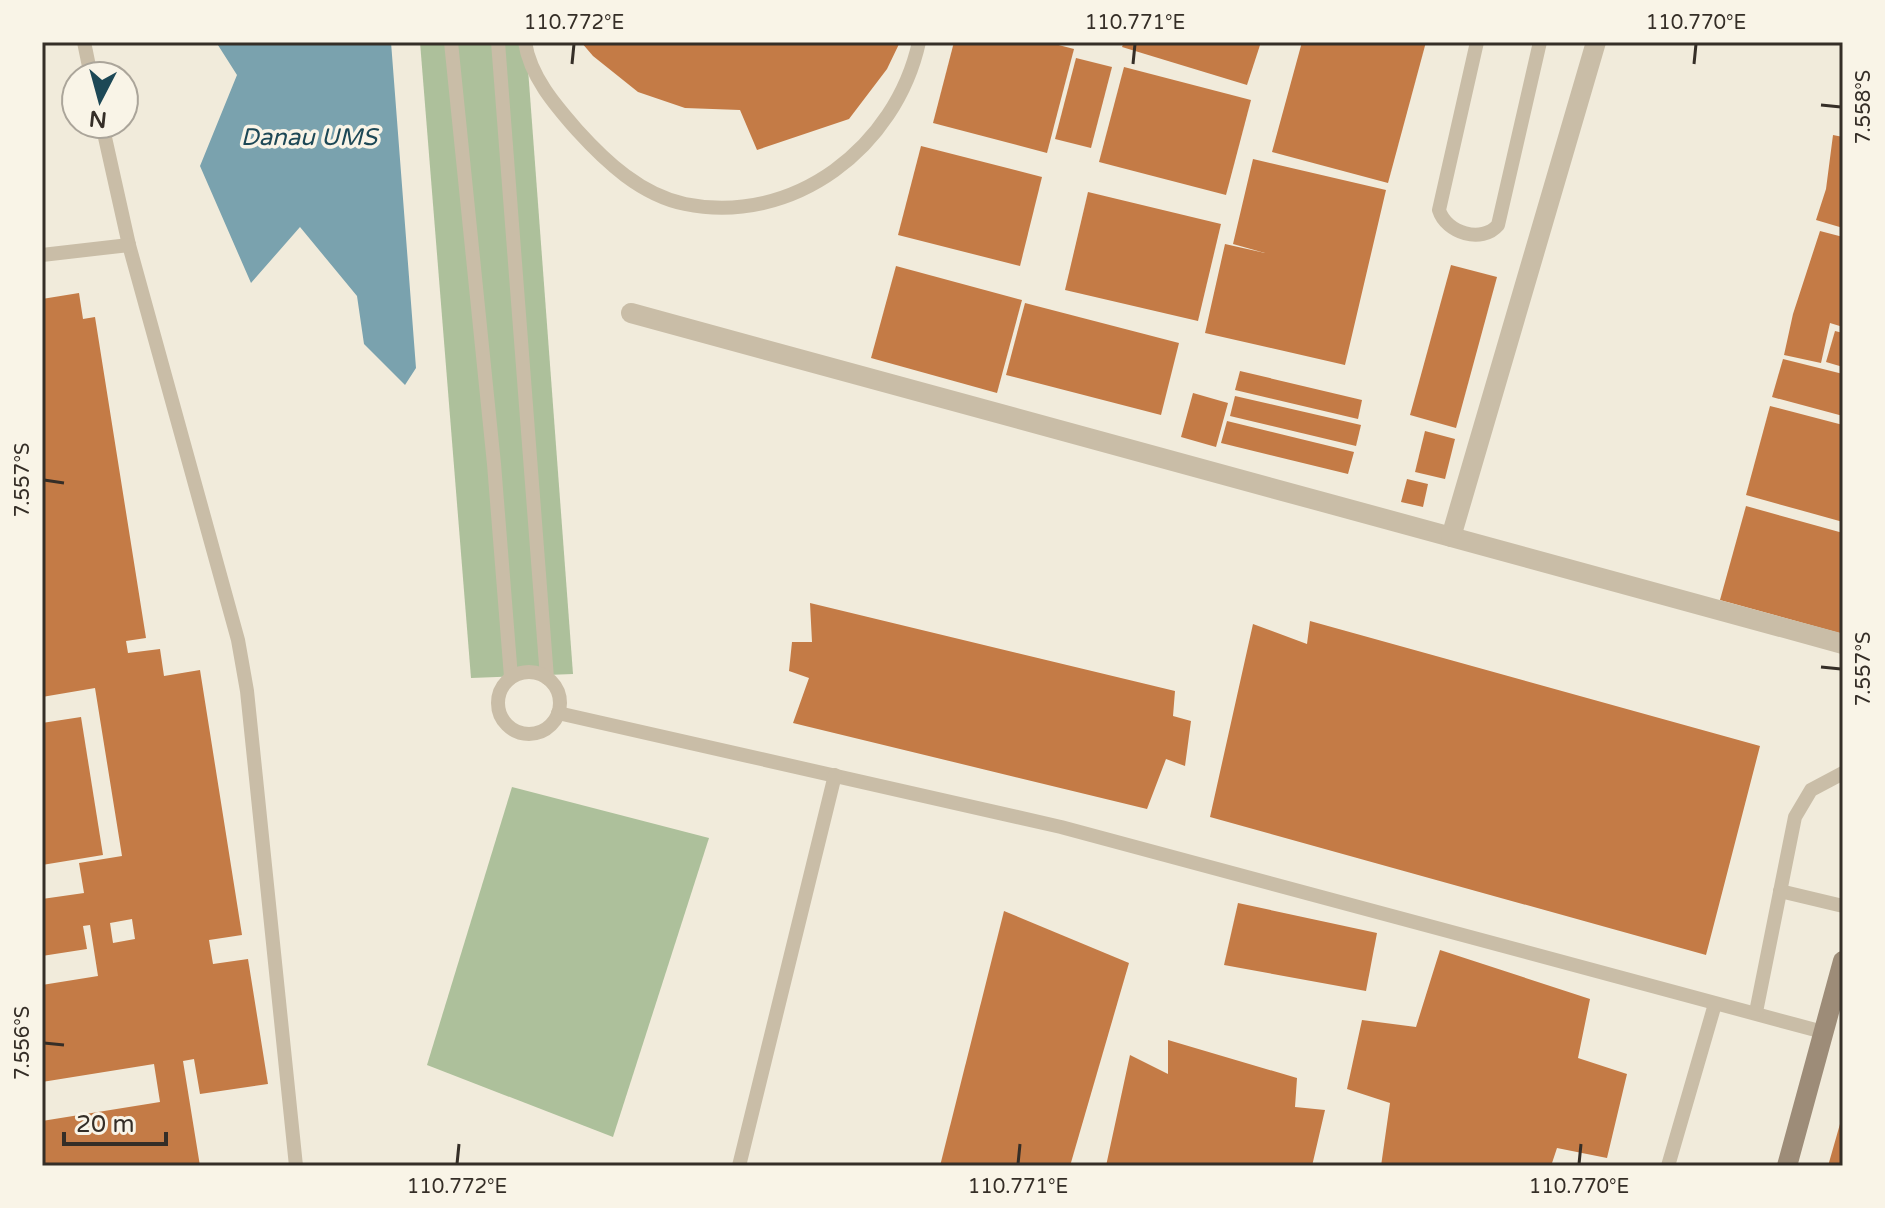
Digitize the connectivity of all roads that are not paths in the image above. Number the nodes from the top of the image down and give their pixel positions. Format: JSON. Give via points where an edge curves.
{"nodes":[{"id":1,"x":451,"y":42,"type":"edge"},
{"id":2,"x":498,"y":42,"type":"edge"},
{"id":3,"x":525,"y":42,"type":"edge"},
{"id":4,"x":919,"y":42,"type":"edge"},
{"id":5,"x":1477,"y":42,"type":"edge"},
{"id":6,"x":1540,"y":42,"type":"edge"},
{"id":7,"x":1596,"y":42,"type":"edge"},
{"id":8,"x":106,"y":140,"type":"edge"},
{"id":9,"x":129,"y":245,"type":"junction"},
{"id":10,"x":42,"y":255,"type":"edge"},
{"id":11,"x":631,"y":313,"type":"dead end"},
{"id":12,"x":1451,"y":537,"type":"junction"},
{"id":13,"x":1843,"y":644,"type":"edge"},
{"id":14,"x":511,"y":677,"type":"junction"},
{"id":15,"x":547,"y":678,"type":"junction"},
{"id":16,"x":558,"y":713,"type":"junction"},
{"id":17,"x":1843,"y":773,"type":"edge"},
{"id":18,"x":835,"y":775,"type":"junction"},
{"id":19,"x":1780,"y":891,"type":"junction"},
{"id":20,"x":1843,"y":906,"type":"edge"},
{"id":21,"x":1843,"y":961,"type":"edge"},
{"id":22,"x":1715,"y":1004,"type":"junction"},
{"id":23,"x":1756,"y":1012,"type":"junction"},
{"id":24,"x":1823,"y":1032,"type":"junction"},
{"id":25,"x":296,"y":1166,"type":"edge"},
{"id":26,"x":739,"y":1166,"type":"edge"},
{"id":27,"x":1668,"y":1166,"type":"edge"},
{"id":28,"x":1787,"y":1166,"type":"edge"}],
"edges":[{"from":1,"to":14,"type":"lane"},
{"from":2,"to":15,"type":"lane"},
{"from":3,"to":4,"type":"lane","via":[[543,89],[621,174],[683,204],[745,208],[826,179],[865,146],[893,110],[914,68]]},
{"from":5,"to":6,"type":"lane","via":[[1439,210],[1451,227],[1485,235],[1498,225]]},
{"from":7,"to":12,"type":"street"},
{"from":8,"to":9,"type":"lane"},
{"from":9,"to":10,"type":"lane"},
{"from":9,"to":25,"type":"lane","via":[[240,653]]},
{"from":11,"to":12,"type":"street"},
{"from":12,"to":13,"type":"street"},
{"from":14,"to":15,"type":"lane","via":[[529,672]]},
{"from":14,"to":16,"type":"lane","via":[[497,702],[510,727],[538,732]]},
{"from":15,"to":16,"type":"lane","via":[[558,694]]},
{"from":16,"to":18,"type":"lane"},
{"from":17,"to":19,"type":"lane","via":[[1811,790],[1795,817]]},
{"from":18,"to":22,"type":"lane","via":[[1061,827]]},
{"from":18,"to":26,"type":"lane"},
{"from":19,"to":20,"type":"lane"},
{"from":19,"to":23,"type":"lane"},
{"from":21,"to":24,"type":"street"},
{"from":22,"to":23,"type":"lane"},
{"from":22,"to":27,"type":"lane"},
{"from":23,"to":24,"type":"lane"},
{"from":24,"to":28,"type":"street"}]}
